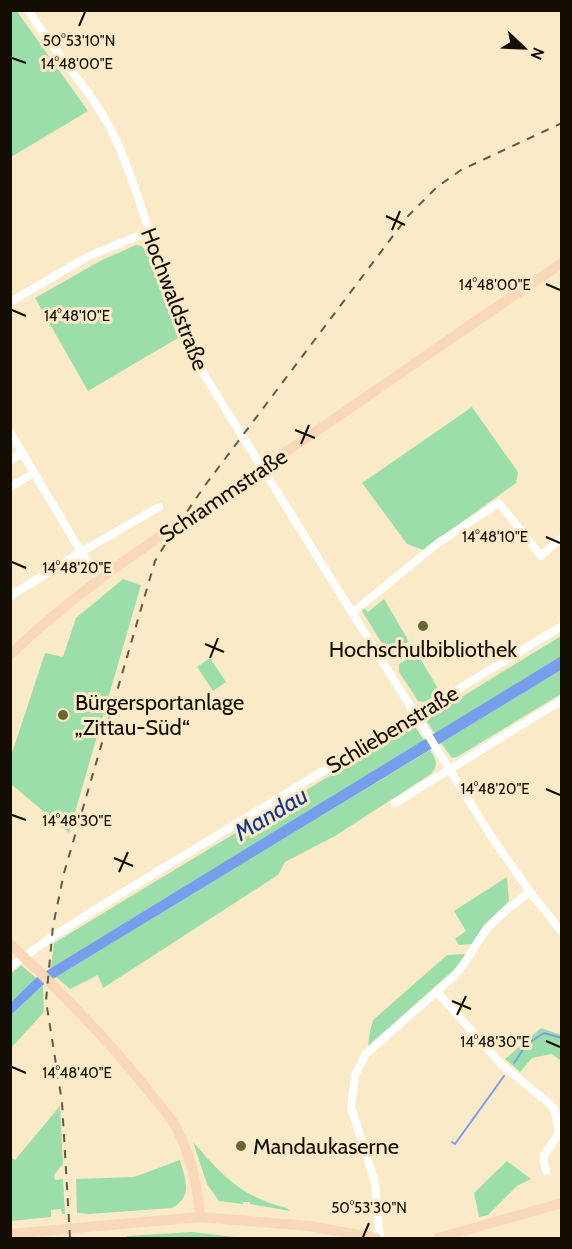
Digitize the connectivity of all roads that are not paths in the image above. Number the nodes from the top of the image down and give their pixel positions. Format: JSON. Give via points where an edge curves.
{"nodes":[{"id":1,"x":28,"y":10,"type":"edge"},
{"id":2,"x":148,"y":232,"type":"junction"},
{"id":3,"x":561,"y":263,"type":"edge"},
{"id":4,"x":10,"y":302,"type":"edge"},
{"id":5,"x":10,"y":432,"type":"edge"},
{"id":6,"x":22,"y":453,"type":"junction"},
{"id":7,"x":10,"y":460,"type":"edge"},
{"id":8,"x":261,"y":468,"type":"junction"},
{"id":9,"x":34,"y":474,"type":"junction"},
{"id":10,"x":10,"y":488,"type":"edge"},
{"id":11,"x":159,"y":507,"type":"dead end"},
{"id":12,"x":561,"y":537,"type":"edge"},
{"id":13,"x":81,"y":552,"type":"junction"},
{"id":14,"x":99,"y":580,"type":"junction"},
{"id":15,"x":10,"y":596,"type":"edge"},
{"id":16,"x":352,"y":613,"type":"junction"},
{"id":17,"x":561,"y":626,"type":"edge"},
{"id":18,"x":10,"y":655,"type":"edge"},
{"id":19,"x":561,"y":700,"type":"edge"},
{"id":20,"x":416,"y":715,"type":"junction"},
{"id":21,"x":449,"y":769,"type":"junction"},
{"id":22,"x":395,"y":803,"type":"dead end"},
{"id":23,"x":530,"y":892,"type":"junction"},
{"id":24,"x":561,"y":932,"type":"edge"},
{"id":25,"x":10,"y":944,"type":"edge"},
{"id":26,"x":26,"y":959,"type":"junction"},
{"id":27,"x":10,"y":967,"type":"edge"},
{"id":28,"x":437,"y":992,"type":"junction"},
{"id":29,"x":546,"y":1172,"type":"dead end"},
{"id":30,"x":561,"y":1203,"type":"edge"},
{"id":31,"x":200,"y":1217,"type":"junction"},
{"id":32,"x":10,"y":1234,"type":"edge"},
{"id":33,"x":37,"y":1235,"type":"edge"},
{"id":34,"x":467,"y":1235,"type":"edge"},
{"id":35,"x":378,"y":1239,"type":"edge"},
{"id":36,"x":438,"y":1239,"type":"edge"}],
"edges":[{"from":1,"to":2,"type":"street","name":"Hochwaldstraße","via":[[108,123]]},
{"from":2,"to":4,"type":"street","via":[[89,256]]},
{"from":2,"to":8,"type":"street","name":"Hochwaldstraße","via":[[190,350]]},
{"from":3,"to":8,"type":"main road","name":"Schrammstraße"},
{"from":5,"to":6,"type":"street"},
{"from":6,"to":7,"type":"street"},
{"from":6,"to":9,"type":"street"},
{"from":8,"to":14,"type":"main road","name":"Schrammstraße"},
{"from":8,"to":16,"type":"street","name":"Hochwaldstraße"},
{"from":9,"to":10,"type":"street"},
{"from":9,"to":13,"type":"street"},
{"from":11,"to":13,"type":"street"},
{"from":12,"to":16,"type":"street","via":[[541,556],[499,503],[438,543]]},
{"from":13,"to":14,"type":"street"},
{"from":13,"to":15,"type":"street"},
{"from":14,"to":18,"type":"main road","name":"Schrammstraße"},
{"from":16,"to":20,"type":"street","name":"Hochwaldstraße"},
{"from":17,"to":20,"type":"street","name":"Schliebenstraße"},
{"from":19,"to":21,"type":"street"},
{"from":20,"to":21,"type":"street","name":"Hochwaldstraße"},
{"from":20,"to":26,"type":"street","name":"Schliebenstraße","via":[[105,903]]},
{"from":21,"to":22,"type":"street"},
{"from":21,"to":23,"type":"street","name":"Hochwaldstraße"},
{"from":23,"to":24,"type":"street","name":"Hochwaldstraße"},
{"from":23,"to":28,"type":"street","via":[[495,920],[461,969]]},
{"from":25,"to":26,"type":"main road"},
{"from":26,"to":27,"type":"street","name":"Schliebenstraße"},
{"from":26,"to":31,"type":"main road","via":[[126,1062],[175,1126],[192,1166]]},
{"from":28,"to":29,"type":"street","via":[[502,1065],[555,1110],[560,1133],[543,1157]]},
{"from":28,"to":35,"type":"street","via":[[366,1054],[355,1075],[351,1107],[375,1183]]},
{"from":30,"to":34,"type":"main road"},
{"from":31,"to":33,"type":"main road","via":[[100,1225]]},
{"from":31,"to":35,"type":"main road","via":[[309,1226]]},
{"from":32,"to":33,"type":"main road"},
{"from":34,"to":36,"type":"main road"}]}
